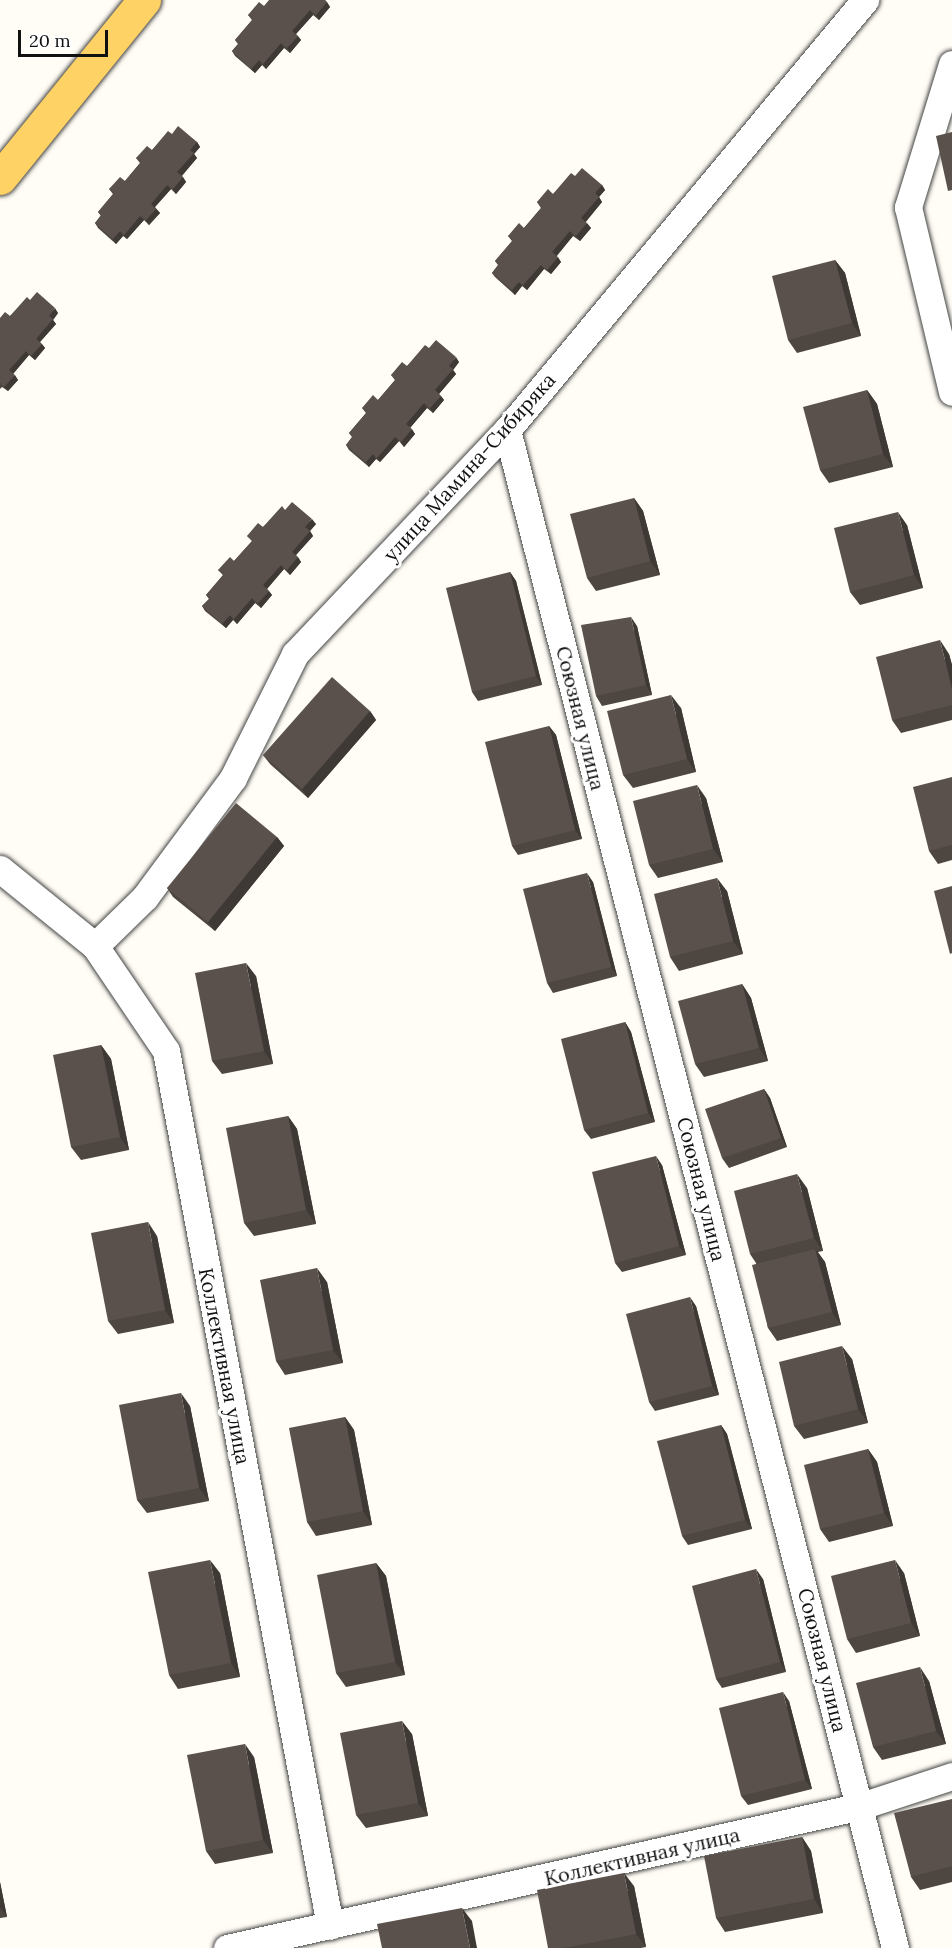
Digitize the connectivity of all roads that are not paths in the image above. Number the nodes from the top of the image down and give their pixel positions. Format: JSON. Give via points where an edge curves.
{"nodes":[{"id":1,"x":144,"y":0,"type":"edge"},
{"id":2,"x":865,"y":0,"type":"edge"},
{"id":3,"x":952,"y":64,"type":"edge"},
{"id":4,"x":0,"y":178,"type":"edge"},
{"id":5,"x":952,"y":392,"type":"edge"},
{"id":6,"x":507,"y":430,"type":"junction"},
{"id":7,"x":0,"y":869,"type":"edge"},
{"id":8,"x":95,"y":946,"type":"junction"},
{"id":9,"x":952,"y":1776,"type":"edge"},
{"id":10,"x":861,"y":1806,"type":"junction"},
{"id":11,"x":330,"y":1926,"type":"junction"},
{"id":12,"x":227,"y":1948,"type":"edge"},
{"id":13,"x":895,"y":1948,"type":"edge"}],
"edges":[{"from":1,"to":4,"type":"main road"},
{"from":2,"to":6,"type":"street","name":"улица Мамина-Сибиряка"},
{"from":3,"to":5,"type":"street","via":[[908,207]]},
{"from":6,"to":8,"type":"street","name":"улица Мамина-Сибиряка","via":[[294,654],[233,778],[145,897]]},
{"from":6,"to":10,"type":"street","name":"Союзная улица"},
{"from":7,"to":8,"type":"street","name":"Коллективная улица"},
{"from":8,"to":11,"type":"street","name":"Коллективная улица","via":[[166,1051]]},
{"from":9,"to":10,"type":"street","name":"Коллективная улица"},
{"from":10,"to":11,"type":"street","name":"Коллективная улица"},
{"from":10,"to":13,"type":"street","name":"Союзная улица"},
{"from":11,"to":12,"type":"street","name":"Коллективная улица"}]}
